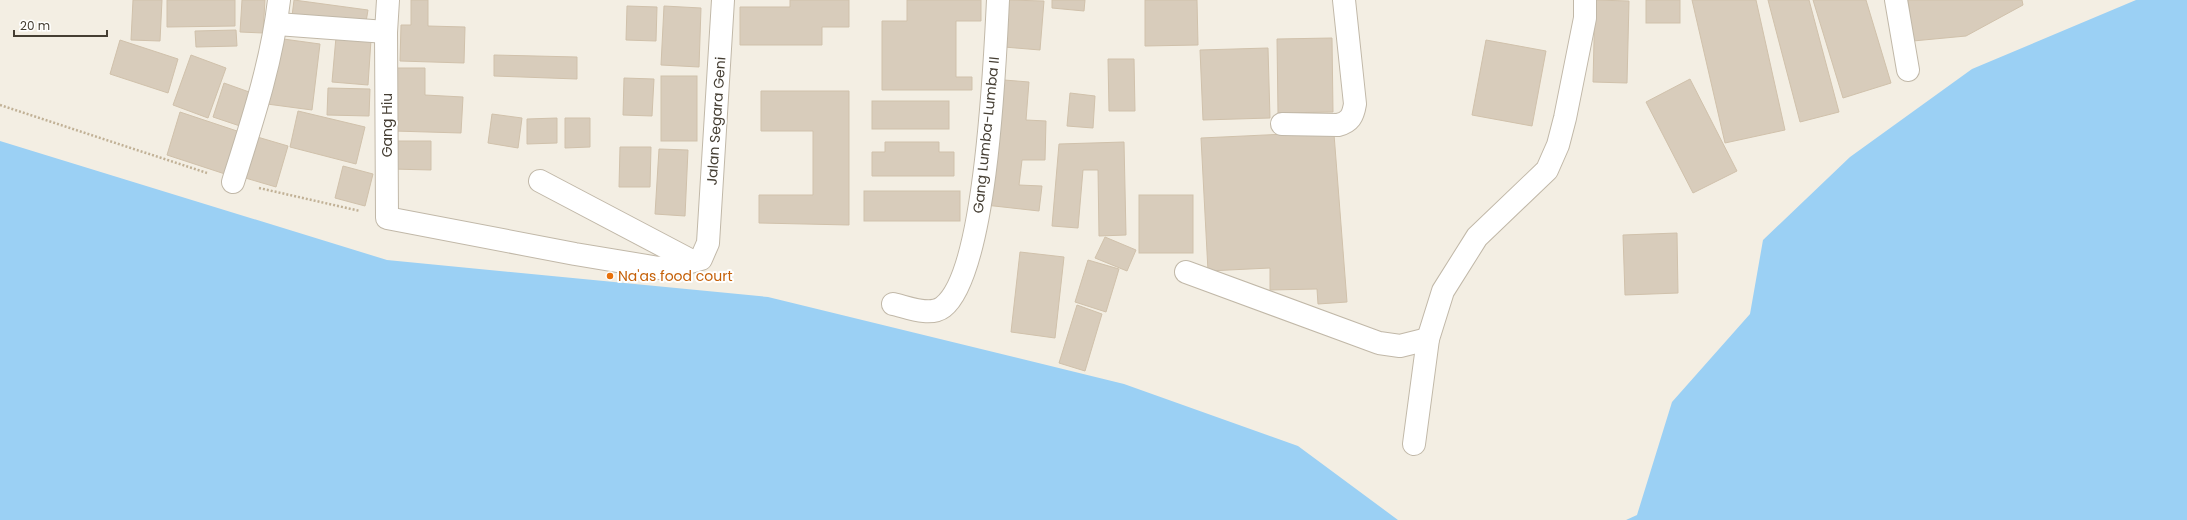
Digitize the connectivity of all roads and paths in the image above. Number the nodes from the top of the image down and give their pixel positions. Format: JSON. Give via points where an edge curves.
{"nodes":[{"id":1,"x":280,"y":0,"type":"edge"},
{"id":2,"x":388,"y":0,"type":"edge"},
{"id":3,"x":723,"y":0,"type":"edge"},
{"id":4,"x":998,"y":0,"type":"edge"},
{"id":5,"x":1344,"y":0,"type":"edge"},
{"id":6,"x":1585,"y":0,"type":"edge"},
{"id":7,"x":1896,"y":0,"type":"edge"},
{"id":8,"x":277,"y":24,"type":"junction"},
{"id":9,"x":386,"y":32,"type":"junction"},
{"id":10,"x":1908,"y":70,"type":"dead end"},
{"id":11,"x":0,"y":105,"type":"edge"},
{"id":12,"x":1282,"y":124,"type":"dead end"},
{"id":13,"x":540,"y":180,"type":"dead end"},
{"id":14,"x":233,"y":182,"type":"junction"},
{"id":15,"x":388,"y":218,"type":"junction"},
{"id":16,"x":692,"y":261,"type":"junction"},
{"id":17,"x":1186,"y":272,"type":"dead end"},
{"id":18,"x":893,"y":304,"type":"dead end"},
{"id":19,"x":1428,"y":339,"type":"junction"},
{"id":20,"x":1414,"y":444,"type":"dead end"}],
"edges":[{"from":1,"to":8,"type":"street"},
{"from":2,"to":9,"type":"street","name":"Gang Hiu"},
{"from":3,"to":16,"type":"street","name":"Jalan Segara Geni","via":[[708,243],[701,258]]},
{"from":4,"to":18,"type":"street","name":"Gang Lumba-Lumba II","via":[[993,85],[981,202],[960,284],[942,308],[930,312]]},
{"from":5,"to":12,"type":"street","via":[[1355,104],[1353,114],[1338,125]]},
{"from":6,"to":19,"type":"street","via":[[1585,18],[1565,118],[1548,170],[1477,237],[1443,291]]},
{"from":7,"to":10,"type":"street"},
{"from":8,"to":9,"type":"street"},
{"from":8,"to":14,"type":"street","via":[[254,117]]},
{"from":9,"to":15,"type":"street","name":"Gang Hiu"},
{"from":11,"to":14,"type":"path"},
{"from":13,"to":16,"type":"street"},
{"from":14,"to":15,"type":"path"},
{"from":15,"to":16,"type":"street","via":[[636,265],[659,268]]},
{"from":17,"to":19,"type":"street","via":[[1379,343],[1400,346]]},
{"from":19,"to":20,"type":"street"}]}
